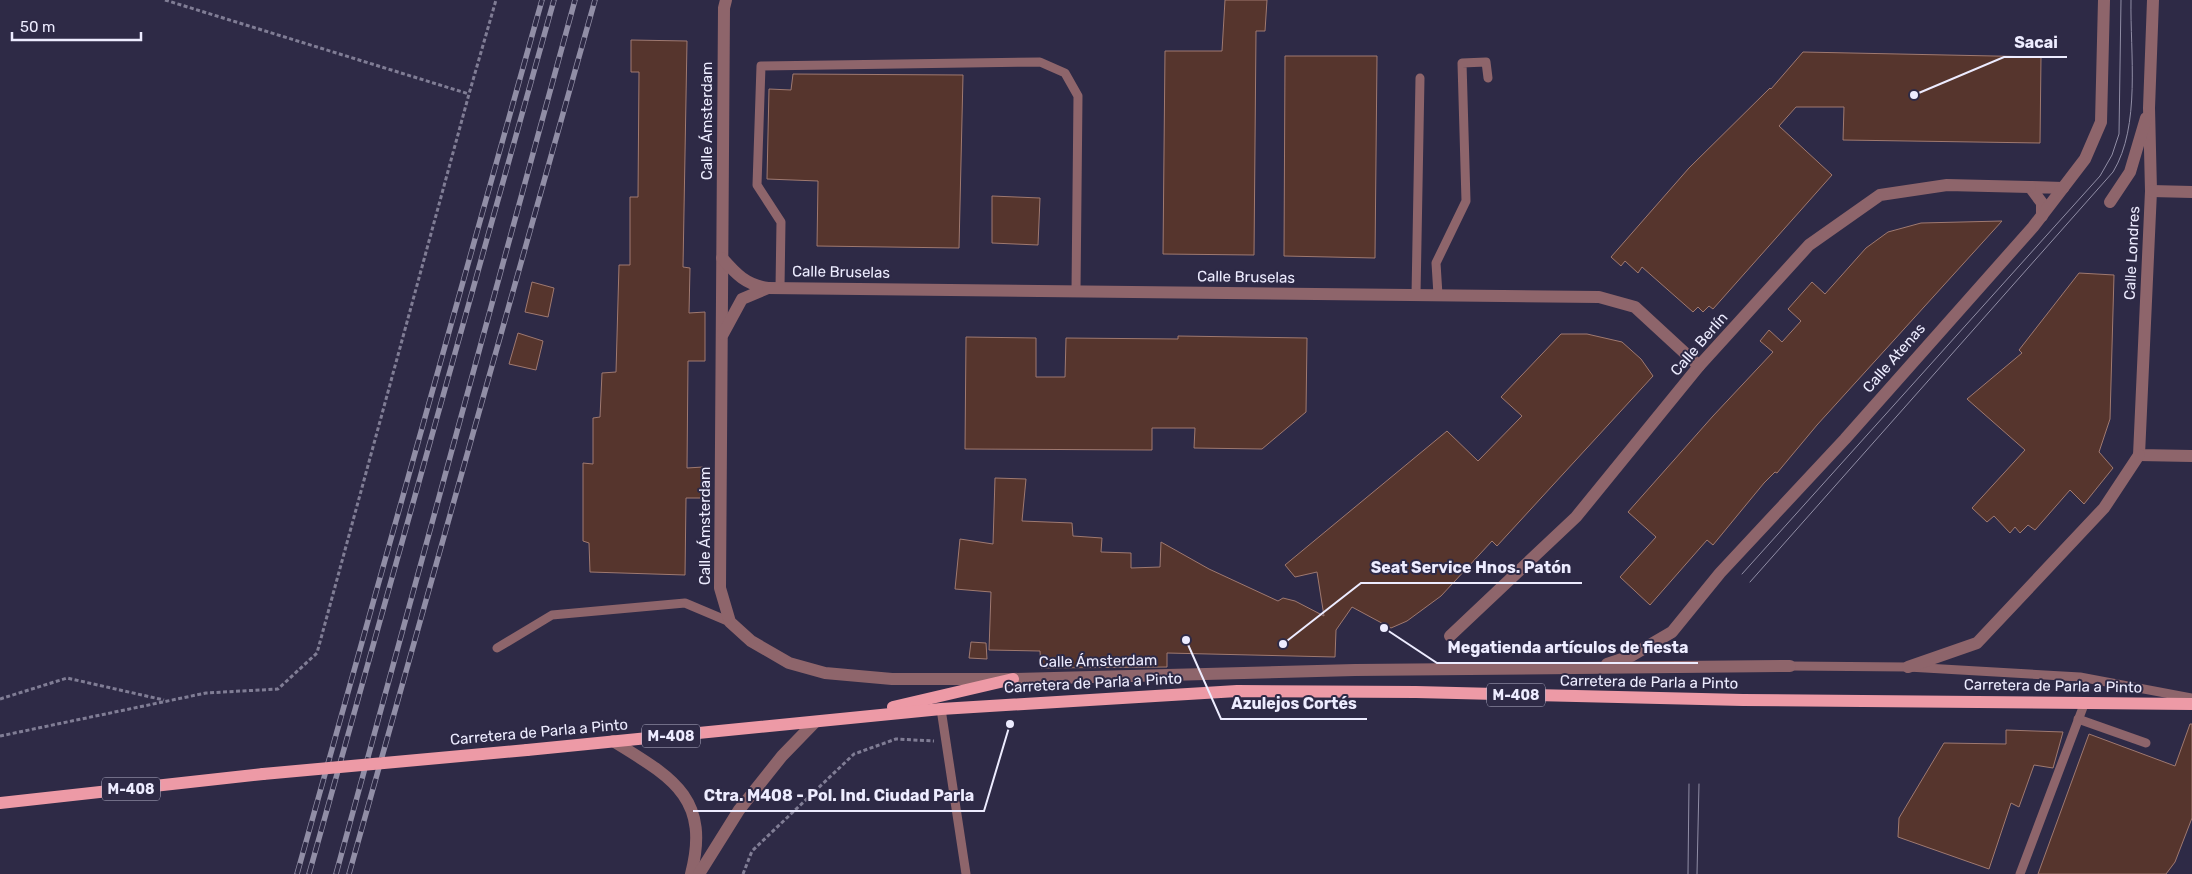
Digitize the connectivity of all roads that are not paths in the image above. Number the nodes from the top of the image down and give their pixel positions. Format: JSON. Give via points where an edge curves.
{"nodes":[{"id":1,"x":726,"y":0,"type":"edge"},
{"id":2,"x":2104,"y":0,"type":"edge"},
{"id":3,"x":2153,"y":0,"type":"edge"},
{"id":4,"x":1420,"y":78,"type":"dead end"},
{"id":5,"x":1488,"y":78,"type":"dead end"},
{"id":6,"x":2149,"y":108,"type":"junction"},
{"id":7,"x":2030,"y":187,"type":"junction"},
{"id":8,"x":2063,"y":188,"type":"junction"},
{"id":9,"x":2151,"y":191,"type":"junction"},
{"id":10,"x":2192,"y":192,"type":"edge"},
{"id":11,"x":2110,"y":202,"type":"dead end"},
{"id":12,"x":2042,"y":216,"type":"junction"},
{"id":13,"x":722,"y":258,"type":"junction"},
{"id":14,"x":774,"y":288,"type":"junction"},
{"id":15,"x":1076,"y":291,"type":"junction"},
{"id":16,"x":1416,"y":295,"type":"junction"},
{"id":17,"x":1438,"y":295,"type":"junction"},
{"id":18,"x":722,"y":336,"type":"junction"},
{"id":19,"x":1699,"y":366,"type":"junction"},
{"id":20,"x":2140,"y":456,"type":"junction"},
{"id":21,"x":2192,"y":456,"type":"edge"},
{"id":22,"x":730,"y":622,"type":"junction"},
{"id":23,"x":1450,"y":636,"type":"dead end"},
{"id":24,"x":497,"y":648,"type":"dead end"},
{"id":25,"x":1790,"y":666,"type":"joint"},
{"id":26,"x":1908,"y":667,"type":"junction"},
{"id":27,"x":1595,"y":668,"type":"junction"},
{"id":28,"x":1013,"y":679,"type":"junction"},
{"id":29,"x":2192,"y":698,"type":"edge"},
{"id":30,"x":2085,"y":702,"type":"junction"},
{"id":31,"x":2192,"y":704,"type":"edge"},
{"id":32,"x":941,"y":709,"type":"junction"},
{"id":33,"x":841,"y":719,"type":"junction"},
{"id":34,"x":2078,"y":719,"type":"junction"},
{"id":35,"x":815,"y":722,"type":"junction"},
{"id":36,"x":613,"y":741,"type":"junction"},
{"id":37,"x":2146,"y":742,"type":"dead end"},
{"id":38,"x":0,"y":804,"type":"edge"},
{"id":39,"x":690,"y":874,"type":"edge"},
{"id":40,"x":699,"y":874,"type":"edge"},
{"id":41,"x":966,"y":874,"type":"edge"},
{"id":42,"x":2020,"y":874,"type":"edge"}],
"edges":[{"from":1,"to":13,"type":"street","name":"Calle Ámsterdam"},
{"from":2,"to":8,"type":"street","name":"Calle Atenas","via":[[2101,122],[2085,158]]},
{"from":3,"to":6,"type":"street","name":"Calle Londres"},
{"from":4,"to":16,"type":"lane"},
{"from":5,"to":17,"type":"lane","via":[[1486,62],[1462,63],[1466,201],[1436,263]]},
{"from":6,"to":9,"type":"street","name":"Calle Londres"},
{"from":6,"to":11,"type":"street","via":[[2130,172]]},
{"from":7,"to":8,"type":"street","name":"Calle Berlín"},
{"from":7,"to":12,"type":"street","via":[[2042,203]]},
{"from":7,"to":19,"type":"street","name":"Calle Berlín","via":[[1947,185],[1880,195],[1809,245]]},
{"from":8,"to":12,"type":"street","name":"Calle Atenas"},
{"from":9,"to":10,"type":"street"},
{"from":9,"to":20,"type":"street","name":"Calle Londres"},
{"from":12,"to":27,"type":"street","name":"Calle Atenas","via":[[1845,439],[1720,573],[1672,632],[1631,656]]},
{"from":13,"to":14,"type":"street","via":[[750,284]]},
{"from":13,"to":18,"type":"street","name":"Calle Ámsterdam"},
{"from":14,"to":15,"type":"street","name":"Calle Bruselas"},
{"from":14,"to":15,"type":"lane","via":[[781,222],[757,185],[760,66],[1040,62],[1065,73],[1078,96]]},
{"from":14,"to":18,"type":"street","via":[[742,299]]},
{"from":15,"to":16,"type":"street","name":"Calle Bruselas"},
{"from":16,"to":17,"type":"street","name":"Calle Bruselas"},
{"from":17,"to":19,"type":"street","name":"Calle Bruselas","via":[[1599,297],[1636,307]]},
{"from":18,"to":22,"type":"street","name":"Calle Ámsterdam","via":[[720,588]]},
{"from":19,"to":23,"type":"street","name":"Calle Berlín","via":[[1576,517]]},
{"from":20,"to":21,"type":"street"},
{"from":20,"to":26,"type":"street","via":[[2104,508],[1977,643]]},
{"from":22,"to":24,"type":"lane","via":[[685,603],[552,615]]},
{"from":22,"to":28,"type":"street","name":"Calle Ámsterdam","via":[[751,641],[789,663],[824,673],[892,680]]},
{"from":25,"to":26,"type":"lane"},
{"from":25,"to":27,"type":"street","name":"Calle Ámsterdam"},
{"from":26,"to":29,"type":"lane","via":[[2080,677]]},
{"from":27,"to":28,"type":"street","name":"Calle Ámsterdam","via":[[1355,670]]},
{"from":28,"to":33,"type":"main road","number":"M-408"},
{"from":30,"to":31,"type":"main road","name":"Carretera de Parla a Pinto","number":"M-408"},
{"from":30,"to":32,"type":"main road","name":"Carretera de Parla a Pinto","number":"M-408","via":[[1237,691]]},
{"from":30,"to":34,"type":"lane"},
{"from":32,"to":33,"type":"main road","name":"Carretera de Parla a Pinto","number":"M-408"},
{"from":32,"to":41,"type":"lane"},
{"from":33,"to":35,"type":"main road","name":"Carretera de Parla a Pinto","number":"M-408"},
{"from":34,"to":37,"type":"lane"},
{"from":34,"to":42,"type":"lane"},
{"from":35,"to":36,"type":"main road","name":"Carretera de Parla a Pinto","number":"M-408"},
{"from":35,"to":40,"type":"street","via":[[782,756],[739,810]]},
{"from":36,"to":38,"type":"main road","name":"Carretera de Parla a Pinto","number":"M-408","bridge":true,"via":[[262,774]]},
{"from":36,"to":39,"type":"street","via":[[675,782],[688,800],[696,824],[695,857]]}]}
